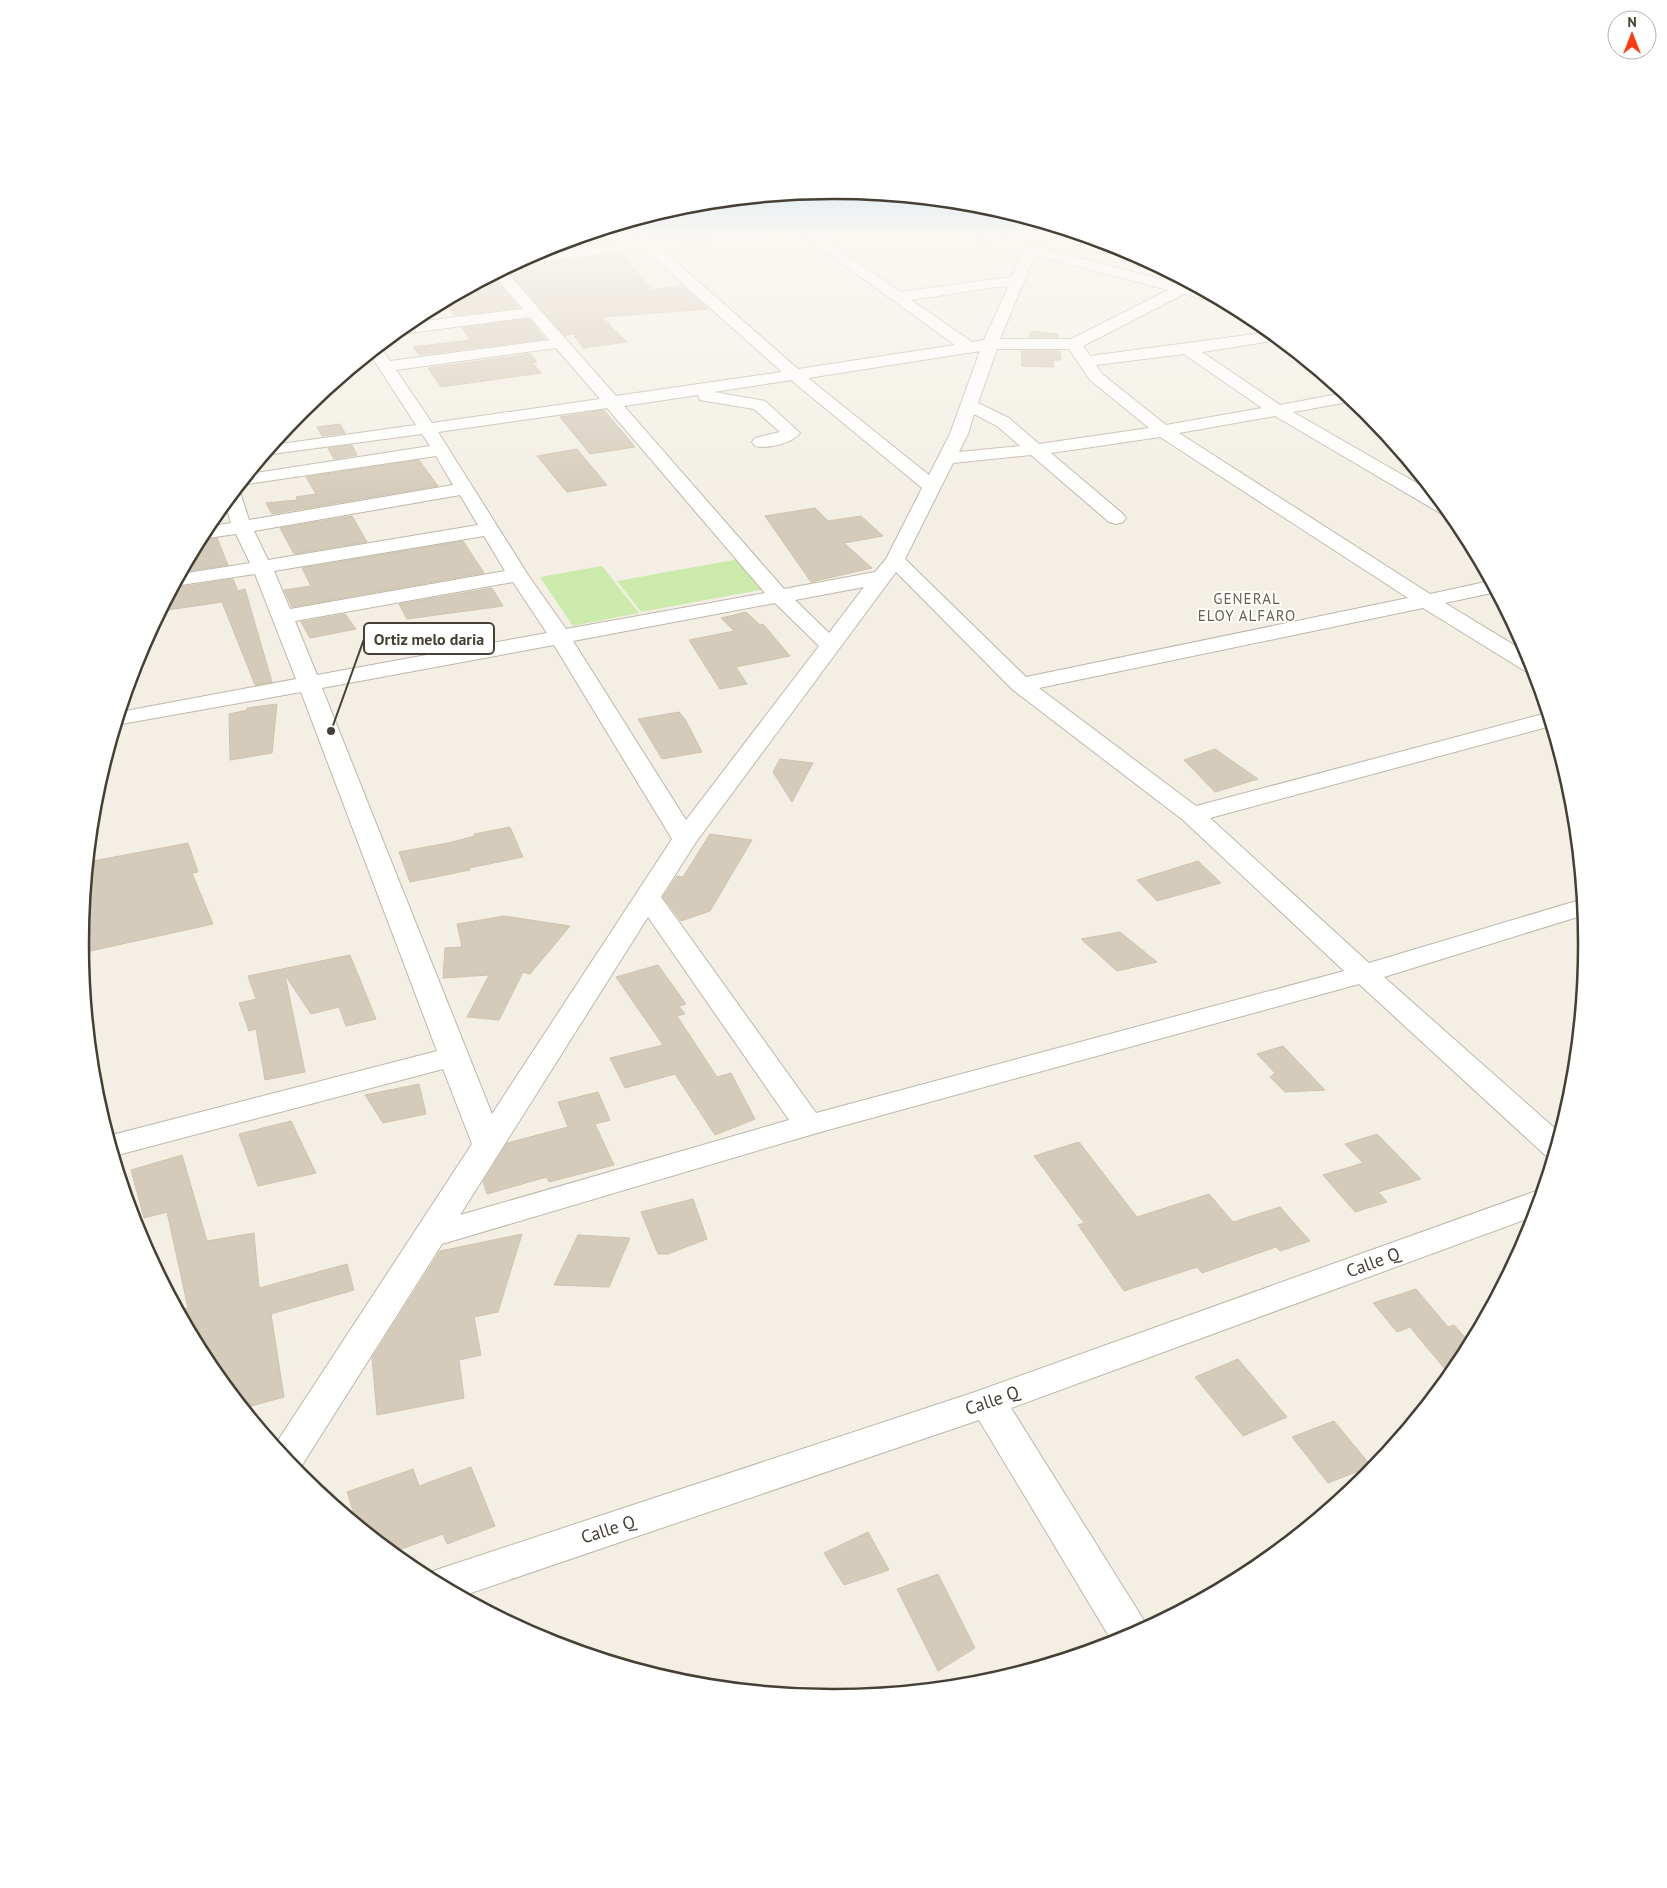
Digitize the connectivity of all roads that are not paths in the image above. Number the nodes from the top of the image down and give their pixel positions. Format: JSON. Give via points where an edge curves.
{"nodes":[{"id":1,"x":546,"y":326,"type":"edge"},
{"id":2,"x":741,"y":326,"type":"edge"},
{"id":3,"x":939,"y":326,"type":"edge"},
{"id":4,"x":999,"y":326,"type":"edge"},
{"id":5,"x":1109,"y":326,"type":"edge"},
{"id":6,"x":1265,"y":337,"type":"edge"},
{"id":7,"x":561,"y":343,"type":"junction"},
{"id":8,"x":992,"y":344,"type":"junction"},
{"id":9,"x":1074,"y":344,"type":"junction"},
{"id":10,"x":968,"y":347,"type":"junction"},
{"id":11,"x":1187,"y":349,"type":"junction"},
{"id":12,"x":378,"y":355,"type":"edge"},
{"id":13,"x":1085,"y":361,"type":"junction"},
{"id":14,"x":386,"y":366,"type":"junction"},
{"id":15,"x":795,"y":374,"type":"junction"},
{"id":16,"x":697,"y":390,"type":"junction"},
{"id":17,"x":1340,"y":398,"type":"edge"},
{"id":18,"x":612,"y":402,"type":"junction"},
{"id":19,"x":968,"y":405,"type":"junction"},
{"id":20,"x":1278,"y":410,"type":"junction"},
{"id":21,"x":426,"y":428,"type":"junction"},
{"id":22,"x":1163,"y":430,"type":"junction"},
{"id":23,"x":761,"y":442,"type":"dead end"},
{"id":24,"x":277,"y":450,"type":"edge"},
{"id":25,"x":441,"y":450,"type":"junction"},
{"id":26,"x":1035,"y":450,"type":"junction"},
{"id":27,"x":948,"y":458,"type":"junction"},
{"id":28,"x":253,"y":479,"type":"edge"},
{"id":29,"x":932,"y":486,"type":"junction"},
{"id":30,"x":464,"y":489,"type":"junction"},
{"id":31,"x":1430,"y":499,"type":"edge"},
{"id":32,"x":234,"y":503,"type":"edge"},
{"id":33,"x":1116,"y":518,"type":"dead end"},
{"id":34,"x":242,"y":527,"type":"junction"},
{"id":35,"x":489,"y":529,"type":"junction"},
{"id":36,"x":213,"y":532,"type":"edge"},
{"id":37,"x":262,"y":567,"type":"junction"},
{"id":38,"x":889,"y":568,"type":"junction"},
{"id":39,"x":518,"y":575,"type":"junction"},
{"id":40,"x":185,"y":580,"type":"edge"},
{"id":41,"x":1487,"y":588,"type":"edge"},
{"id":42,"x":779,"y":596,"type":"junction"},
{"id":43,"x":1425,"y":600,"type":"junction"},
{"id":44,"x":283,"y":617,"type":"junction"},
{"id":45,"x":560,"y":638,"type":"junction"},
{"id":46,"x":831,"y":646,"type":"junction"},
{"id":47,"x":1522,"y":659,"type":"edge"},
{"id":48,"x":307,"y":683,"type":"junction"},
{"id":49,"x":1021,"y":685,"type":"junction"},
{"id":50,"x":124,"y":718,"type":"edge"},
{"id":51,"x":1544,"y":720,"type":"edge"},
{"id":52,"x":1192,"y":815,"type":"junction"},
{"id":53,"x":684,"y":839,"type":"junction"},
{"id":54,"x":647,"y":896,"type":"junction"},
{"id":55,"x":1577,"y":909,"type":"edge"},
{"id":56,"x":1364,"y":974,"type":"junction"},
{"id":57,"x":452,"y":1057,"type":"junction"},
{"id":58,"x":810,"y":1125,"type":"junction"},
{"id":59,"x":1551,"y":1143,"type":"edge"},
{"id":60,"x":116,"y":1145,"type":"edge"},
{"id":61,"x":488,"y":1145,"type":"junction"},
{"id":62,"x":1531,"y":1205,"type":"edge"},
{"id":63,"x":429,"y":1236,"type":"junction"},
{"id":64,"x":988,"y":1402,"type":"junction"},
{"id":65,"x":290,"y":1453,"type":"edge"},
{"id":66,"x":450,"y":1582,"type":"edge"},
{"id":67,"x":1127,"y":1628,"type":"edge"}],
"edges":[{"from":1,"to":7,"type":"street"},
{"from":2,"to":15,"type":"street"},
{"from":3,"to":10,"type":"street"},
{"from":4,"to":8,"type":"street"},
{"from":5,"to":9,"type":"street"},
{"from":6,"to":11,"type":"street"},
{"from":7,"to":14,"type":"street"},
{"from":7,"to":18,"type":"street"},
{"from":8,"to":9,"type":"street"},
{"from":8,"to":10,"type":"street"},
{"from":8,"to":19,"type":"street"},
{"from":9,"to":13,"type":"street"},
{"from":10,"to":15,"type":"street"},
{"from":11,"to":13,"type":"street"},
{"from":11,"to":20,"type":"street"},
{"from":12,"to":14,"type":"street"},
{"from":13,"to":22,"type":"street","via":[[1096,377]]},
{"from":14,"to":21,"type":"street"},
{"from":15,"to":16,"type":"street"},
{"from":15,"to":29,"type":"street"},
{"from":16,"to":18,"type":"street"},
{"from":16,"to":23,"type":"street","via":[[708,397],[758,405],[791,433]]},
{"from":17,"to":20,"type":"street"},
{"from":18,"to":21,"type":"street"},
{"from":18,"to":42,"type":"street"},
{"from":19,"to":26,"type":"street","via":[[1003,422]]},
{"from":19,"to":27,"type":"street"},
{"from":20,"to":22,"type":"street"},
{"from":20,"to":31,"type":"street"},
{"from":21,"to":24,"type":"street"},
{"from":21,"to":25,"type":"street"},
{"from":22,"to":26,"type":"street"},
{"from":22,"to":43,"type":"street"},
{"from":25,"to":28,"type":"street"},
{"from":25,"to":30,"type":"street"},
{"from":26,"to":27,"type":"street"},
{"from":26,"to":33,"type":"street"},
{"from":27,"to":29,"type":"street"},
{"from":29,"to":38,"type":"street"},
{"from":30,"to":34,"type":"street"},
{"from":30,"to":35,"type":"street"},
{"from":32,"to":34,"type":"street"},
{"from":34,"to":36,"type":"street"},
{"from":34,"to":37,"type":"street"},
{"from":35,"to":37,"type":"street"},
{"from":35,"to":39,"type":"street"},
{"from":37,"to":40,"type":"street"},
{"from":37,"to":44,"type":"street"},
{"from":38,"to":42,"type":"street"},
{"from":38,"to":46,"type":"street"},
{"from":38,"to":49,"type":"street"},
{"from":39,"to":44,"type":"street"},
{"from":39,"to":45,"type":"street"},
{"from":41,"to":43,"type":"street"},
{"from":42,"to":45,"type":"street"},
{"from":42,"to":46,"type":"street"},
{"from":43,"to":47,"type":"street"},
{"from":43,"to":49,"type":"street"},
{"from":44,"to":48,"type":"street"},
{"from":45,"to":48,"type":"street"},
{"from":45,"to":53,"type":"street"},
{"from":46,"to":53,"type":"street"},
{"from":48,"to":50,"type":"street"},
{"from":48,"to":57,"type":"street"},
{"from":49,"to":52,"type":"street"},
{"from":51,"to":52,"type":"street"},
{"from":52,"to":56,"type":"street"},
{"from":53,"to":54,"type":"street"},
{"from":54,"to":58,"type":"street"},
{"from":54,"to":61,"type":"street"},
{"from":55,"to":56,"type":"street"},
{"from":56,"to":58,"type":"street"},
{"from":56,"to":59,"type":"street"},
{"from":57,"to":60,"type":"street"},
{"from":57,"to":61,"type":"street"},
{"from":58,"to":63,"type":"street"},
{"from":61,"to":63,"type":"street"},
{"from":62,"to":64,"type":"street","name":"Calle Q"},
{"from":63,"to":65,"type":"street"},
{"from":64,"to":66,"type":"street","name":"Calle Q"},
{"from":64,"to":67,"type":"street"}]}
